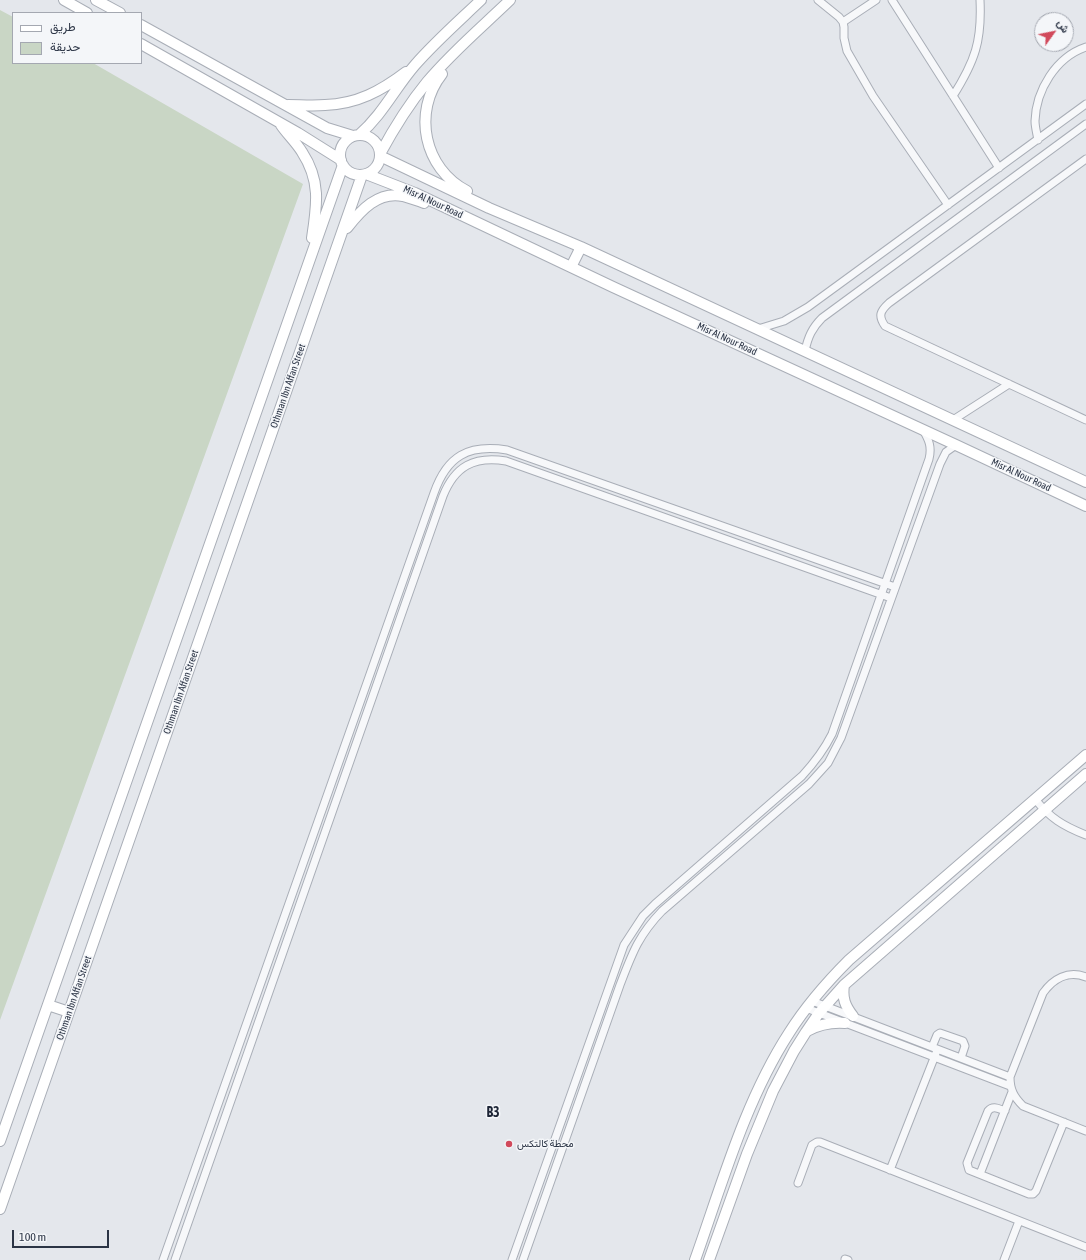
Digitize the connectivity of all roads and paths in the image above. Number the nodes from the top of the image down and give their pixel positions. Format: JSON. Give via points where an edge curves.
{"nodes":[{"id":1,"x":64,"y":0,"type":"edge"},
{"id":2,"x":96,"y":0,"type":"edge"},
{"id":3,"x":481,"y":0,"type":"edge"},
{"id":4,"x":510,"y":0,"type":"edge"},
{"id":5,"x":818,"y":0,"type":"edge"},
{"id":6,"x":876,"y":0,"type":"edge"},
{"id":7,"x":892,"y":0,"type":"edge"},
{"id":8,"x":980,"y":0,"type":"edge"},
{"id":9,"x":85,"y":12,"type":"edge"},
{"id":10,"x":118,"y":12,"type":"edge"},
{"id":11,"x":843,"y":22,"type":"junction"},
{"id":12,"x":142,"y":26,"type":"edge"},
{"id":13,"x":142,"y":45,"type":"edge"},
{"id":14,"x":1086,"y":47,"type":"edge"},
{"id":15,"x":457,"y":51,"type":"junction"},
{"id":16,"x":414,"y":66,"type":"junction"},
{"id":17,"x":953,"y":96,"type":"junction"},
{"id":18,"x":1086,"y":104,"type":"edge"},
{"id":19,"x":288,"y":105,"type":"junction"},
{"id":20,"x":278,"y":121,"type":"junction"},
{"id":21,"x":1086,"y":124,"type":"edge"},
{"id":22,"x":356,"y":136,"type":"junction"},
{"id":23,"x":1038,"y":140,"type":"junction"},
{"id":24,"x":380,"y":155,"type":"junction"},
{"id":25,"x":1086,"y":159,"type":"edge"},
{"id":26,"x":342,"y":163,"type":"junction"},
{"id":27,"x":999,"y":168,"type":"junction"},
{"id":28,"x":364,"y":175,"type":"junction"},
{"id":29,"x":948,"y":205,"type":"junction"},
{"id":30,"x":490,"y":208,"type":"junction"},
{"id":31,"x":457,"y":213,"type":"junction"},
{"id":32,"x":342,"y":234,"type":"junction"},
{"id":33,"x":582,"y":247,"type":"junction"},
{"id":34,"x":309,"y":261,"type":"junction"},
{"id":35,"x":571,"y":267,"type":"junction"},
{"id":36,"x":758,"y":330,"type":"junction"},
{"id":37,"x":805,"y":351,"type":"junction"},
{"id":38,"x":1009,"y":384,"type":"junction"},
{"id":39,"x":953,"y":420,"type":"junction"},
{"id":40,"x":1086,"y":420,"type":"edge"},
{"id":41,"x":923,"y":430,"type":"junction"},
{"id":42,"x":956,"y":445,"type":"junction"},
{"id":43,"x":1086,"y":482,"type":"edge"},
{"id":44,"x":1086,"y":506,"type":"edge"},
{"id":45,"x":885,"y":584,"type":"junction"},
{"id":46,"x":895,"y":587,"type":"junction"},
{"id":47,"x":881,"y":594,"type":"junction"},
{"id":48,"x":891,"y":598,"type":"junction"},
{"id":49,"x":1086,"y":755,"type":"edge"},
{"id":50,"x":1086,"y":774,"type":"edge"},
{"id":51,"x":1035,"y":799,"type":"junction"},
{"id":52,"x":1045,"y":811,"type":"junction"},
{"id":53,"x":1086,"y":835,"type":"edge"},
{"id":54,"x":1086,"y":977,"type":"edge"},
{"id":55,"x":844,"y":985,"type":"junction"},
{"id":56,"x":48,"y":1004,"type":"junction"},
{"id":57,"x":809,"y":1004,"type":"junction"},
{"id":58,"x":822,"y":1009,"type":"junction"},
{"id":59,"x":69,"y":1012,"type":"junction"},
{"id":60,"x":849,"y":1020,"type":"junction"},
{"id":61,"x":806,"y":1032,"type":"junction"},
{"id":62,"x":934,"y":1048,"type":"junction"},
{"id":63,"x":934,"y":1057,"type":"junction"},
{"id":64,"x":961,"y":1058,"type":"junction"},
{"id":65,"x":1010,"y":1077,"type":"junction"},
{"id":66,"x":1011,"y":1089,"type":"junction"},
{"id":67,"x":1005,"y":1111,"type":"junction"},
{"id":68,"x":1064,"y":1122,"type":"junction"},
{"id":69,"x":1086,"y":1130,"type":"edge"},
{"id":70,"x":0,"y":1141,"type":"edge"},
{"id":71,"x":890,"y":1170,"type":"junction"},
{"id":72,"x":980,"y":1174,"type":"junction"},
{"id":73,"x":798,"y":1183,"type":"dead end"},
{"id":74,"x":0,"y":1209,"type":"edge"},
{"id":75,"x":1019,"y":1221,"type":"junction"},
{"id":76,"x":1086,"y":1247,"type":"edge"},
{"id":77,"x":163,"y":1260,"type":"edge"},
{"id":78,"x":175,"y":1260,"type":"edge"},
{"id":79,"x":512,"y":1260,"type":"edge"},
{"id":80,"x":523,"y":1260,"type":"edge"},
{"id":81,"x":695,"y":1260,"type":"edge"},
{"id":82,"x":709,"y":1260,"type":"edge"},
{"id":83,"x":1004,"y":1260,"type":"edge"}],
"edges":[{"from":1,"to":9,"type":"street"},
{"from":2,"to":10,"type":"street"},
{"from":3,"to":16,"type":"street"},
{"from":4,"to":15,"type":"street"},
{"from":5,"to":11,"type":"street"},
{"from":6,"to":11,"type":"street"},
{"from":7,"to":17,"type":"street"},
{"from":8,"to":17,"type":"street","via":[[981,22],[977,48],[967,74]]},
{"from":11,"to":29,"type":"street","via":[[847,51],[873,96]]},
{"from":12,"to":19,"type":"street"},
{"from":13,"to":20,"type":"street"},
{"from":14,"to":23,"type":"street","via":[[1067,57],[1054,70],[1044,86],[1037,103],[1035,121]]},
{"from":15,"to":24,"type":"street","via":[[410,104]]},
{"from":15,"to":30,"type":"street","via":[[429,96],[425,130],[436,163],[446,176]]},
{"from":16,"to":19,"type":"street","via":[[372,95],[356,100],[326,105]]},
{"from":16,"to":22,"type":"street","via":[[372,123]]},
{"from":17,"to":27,"type":"street"},
{"from":18,"to":23,"type":"street"},
{"from":19,"to":22,"type":"street","via":[[327,128]]},
{"from":20,"to":26,"type":"street"},
{"from":20,"to":34,"type":"street","via":[[301,151],[316,186],[317,206]]},
{"from":21,"to":37,"type":"street","via":[[822,318],[810,333]]},
{"from":22,"to":24,"type":"street","via":[[371,138],[376,142]]},
{"from":22,"to":26,"type":"street","via":[[344,143],[340,154]]},
{"from":23,"to":27,"type":"street"},
{"from":24,"to":28,"type":"street","via":[[378,166]]},
{"from":24,"to":30,"type":"street","name":"Misr Al Nour Road"},
{"from":25,"to":38,"type":"street","via":[[889,303],[881,313],[881,320],[885,326]]},
{"from":26,"to":28,"type":"street","via":[[351,173]]},
{"from":26,"to":34,"type":"street"},
{"from":27,"to":29,"type":"street"},
{"from":28,"to":31,"type":"street","name":"Misr Al Nour Road","via":[[416,193]]},
{"from":28,"to":32,"type":"street","name":"Othman Ibn Affan Street"},
{"from":29,"to":36,"type":"street","via":[[808,307],[784,321]]},
{"from":30,"to":33,"type":"street","name":"Misr Al Nour Road"},
{"from":31,"to":32,"type":"street","via":[[403,196],[385,197],[362,209]]},
{"from":31,"to":35,"type":"street","name":"Misr Al Nour Road"},
{"from":32,"to":59,"type":"street","name":"Othman Ibn Affan Street"},
{"from":33,"to":35,"type":"street"},
{"from":33,"to":36,"type":"street","name":"Misr Al Nour Road"},
{"from":34,"to":56,"type":"street"},
{"from":35,"to":41,"type":"street","name":"Misr Al Nour Road"},
{"from":36,"to":37,"type":"street","name":"Misr Al Nour Road"},
{"from":37,"to":39,"type":"street","name":"Misr Al Nour Road"},
{"from":38,"to":39,"type":"street"},
{"from":38,"to":40,"type":"street"},
{"from":39,"to":43,"type":"street","name":"Misr Al Nour Road"},
{"from":41,"to":42,"type":"street","name":"Misr Al Nour Road"},
{"from":41,"to":45,"type":"street","via":[[929,440],[929,459]]},
{"from":42,"to":44,"type":"street","name":"Misr Al Nour Road"},
{"from":42,"to":46,"type":"street","via":[[942,458]]},
{"from":45,"to":46,"type":"street"},
{"from":45,"to":47,"type":"street"},
{"from":45,"to":77,"type":"street","via":[[507,450],[476,449],[450,464],[443,472],[434,493]]},
{"from":46,"to":48,"type":"street"},
{"from":47,"to":48,"type":"street"},
{"from":47,"to":78,"type":"street","via":[[506,461],[479,461],[456,474],[443,496]]},
{"from":47,"to":79,"type":"street","via":[[827,746],[802,776],[654,904],[624,945]]},
{"from":48,"to":80,"type":"street","via":[[842,738],[828,763],[809,784],[662,911],[635,946]]},
{"from":49,"to":51,"type":"street"},
{"from":50,"to":52,"type":"street"},
{"from":51,"to":52,"type":"street"},
{"from":51,"to":57,"type":"street","via":[[849,960]]},
{"from":52,"to":53,"type":"street","via":[[1065,826]]},
{"from":52,"to":55,"type":"street"},
{"from":54,"to":65,"type":"street","via":[[1074,974],[1059,978],[1046,988]]},
{"from":55,"to":58,"type":"street"},
{"from":55,"to":60,"type":"street","via":[[842,993]]},
{"from":56,"to":59,"type":"street"},
{"from":56,"to":70,"type":"street"},
{"from":57,"to":58,"type":"street"},
{"from":57,"to":81,"type":"street","via":[[760,1084]]},
{"from":58,"to":60,"type":"street"},
{"from":58,"to":61,"type":"street"},
{"from":59,"to":74,"type":"street","name":"Othman Ibn Affan Street"},
{"from":60,"to":61,"type":"street","via":[[825,1024]]},
{"from":60,"to":62,"type":"street"},
{"from":60,"to":63,"type":"street"},
{"from":61,"to":82,"type":"street","via":[[783,1070],[767,1104]]},
{"from":62,"to":63,"type":"street"},
{"from":62,"to":64,"type":"street"},
{"from":62,"to":64,"type":"street","via":[[936,1036],[940,1033],[963,1041],[965,1046]]},
{"from":63,"to":66,"type":"street"},
{"from":63,"to":71,"type":"street"},
{"from":64,"to":65,"type":"street"},
{"from":65,"to":66,"type":"street"},
{"from":66,"to":67,"type":"street"},
{"from":66,"to":68,"type":"street","via":[[1023,1106]]},
{"from":67,"to":72,"type":"street"},
{"from":67,"to":72,"type":"street","via":[[990,1108],[985,1117],[967,1163],[969,1170]]},
{"from":68,"to":69,"type":"street"},
{"from":68,"to":72,"type":"street","via":[[1033,1194]]},
{"from":71,"to":73,"type":"street","via":[[817,1142],[812,1145]]},
{"from":71,"to":75,"type":"street"},
{"from":75,"to":76,"type":"street"},
{"from":75,"to":83,"type":"street"}]}
